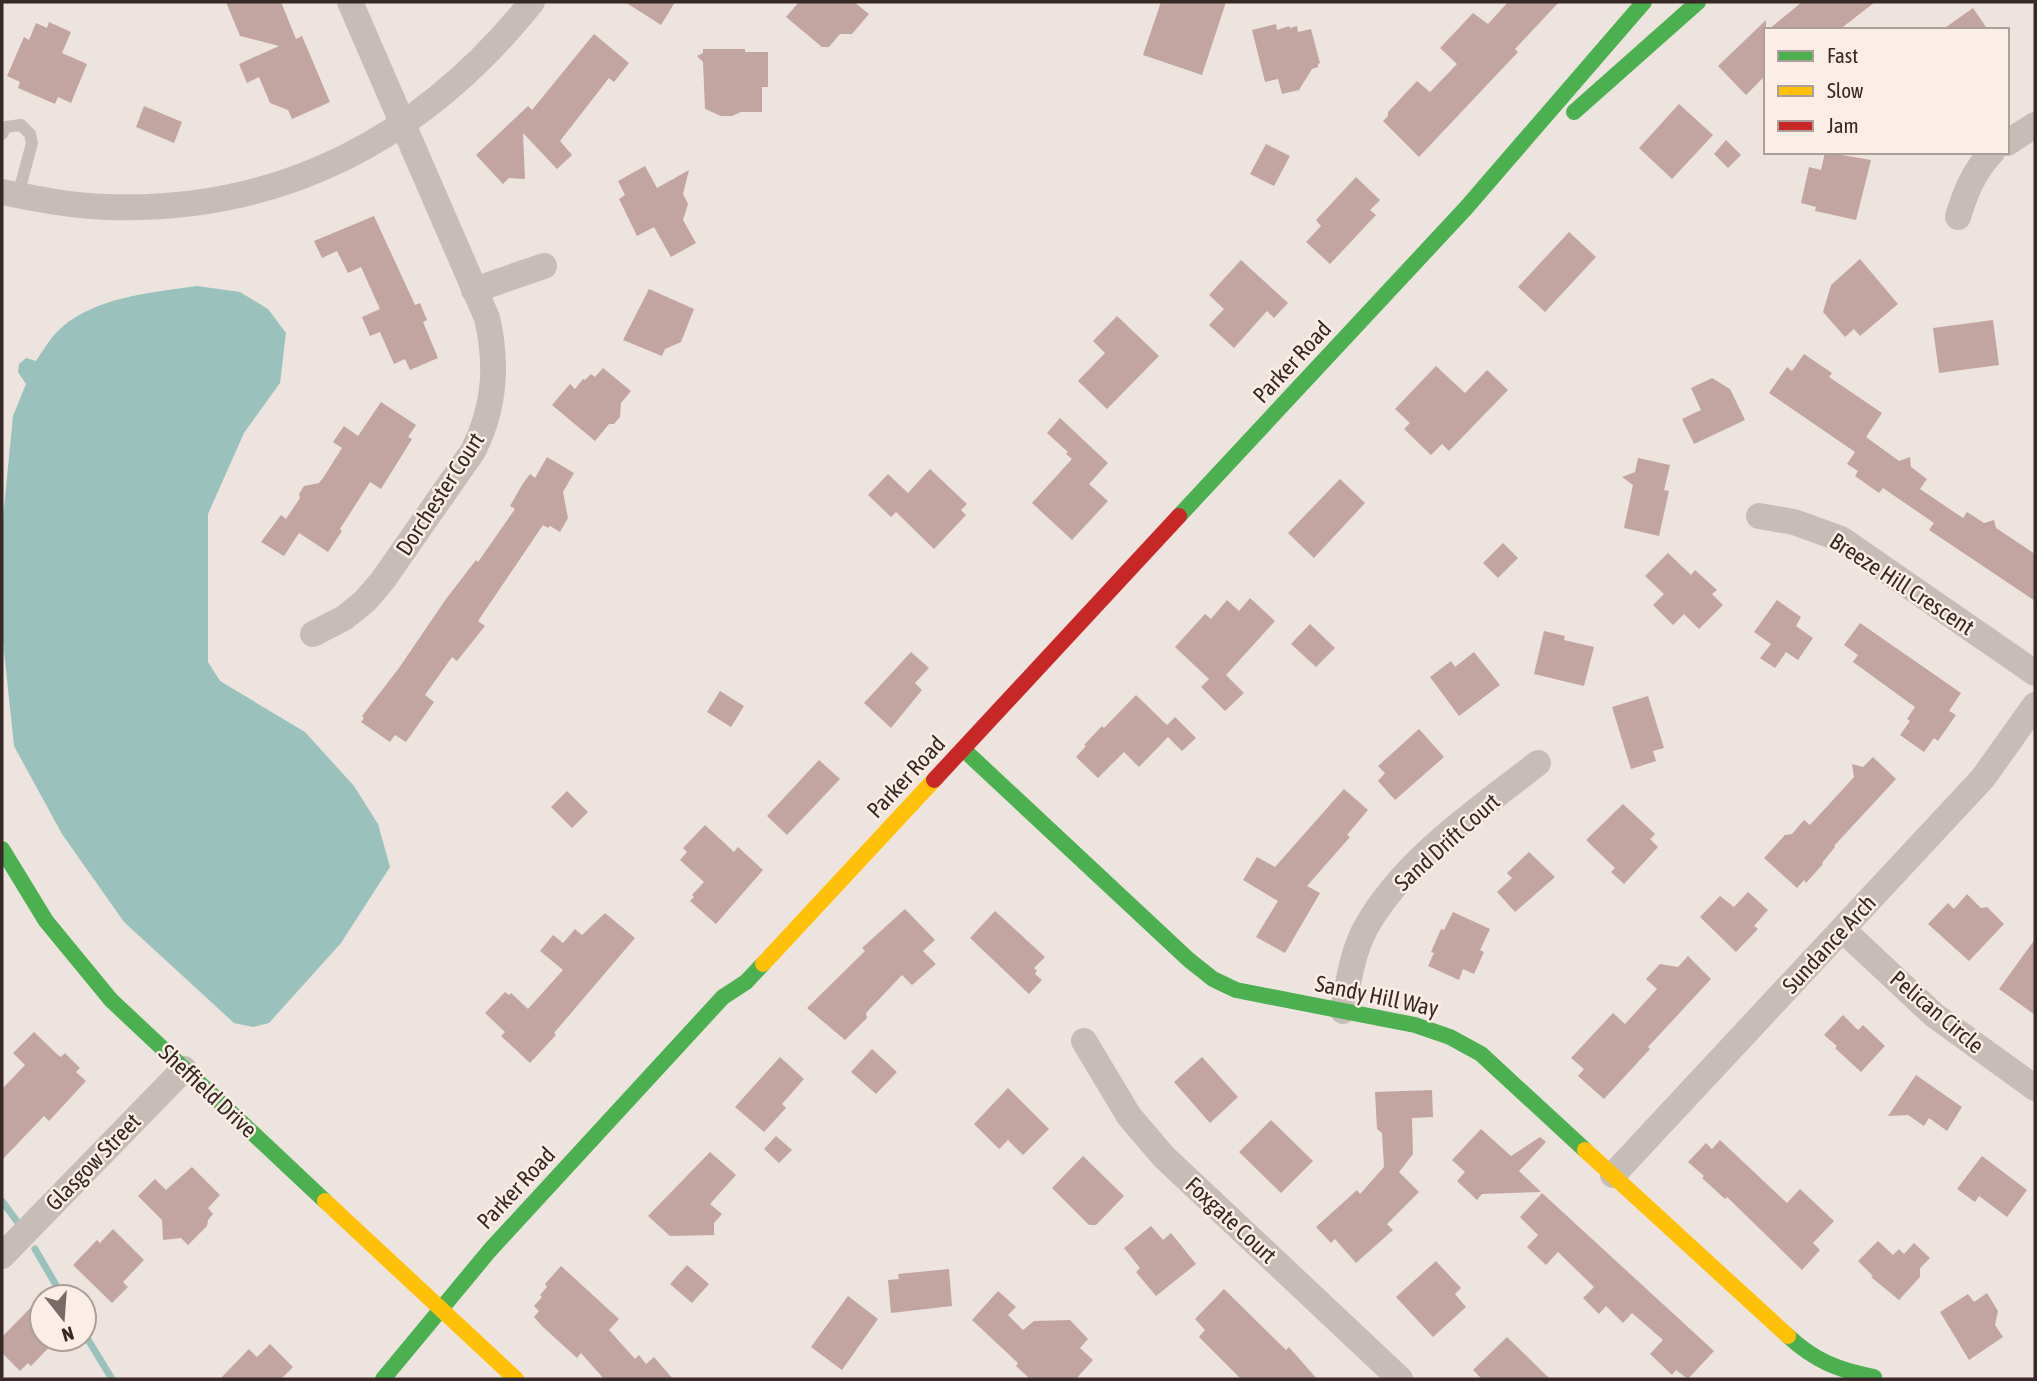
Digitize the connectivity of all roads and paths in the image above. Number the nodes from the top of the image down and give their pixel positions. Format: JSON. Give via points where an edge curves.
{"nodes":[{"id":1,"x":350,"y":2,"type":"edge"},
{"id":2,"x":532,"y":2,"type":"edge"},
{"id":3,"x":1644,"y":2,"type":"edge"},
{"id":4,"x":1698,"y":2,"type":"edge"},
{"id":5,"x":404,"y":124,"type":"junction"},
{"id":6,"x":2035,"y":125,"type":"edge"},
{"id":7,"x":3,"y":129,"type":"edge"},
{"id":8,"x":2009,"y":142,"type":"edge"},
{"id":9,"x":1991,"y":154,"type":"edge"},
{"id":10,"x":6,"y":194,"type":"edge"},
{"id":11,"x":1466,"y":208,"type":"junction"},
{"id":12,"x":1958,"y":217,"type":"dead end"},
{"id":13,"x":544,"y":266,"type":"dead end"},
{"id":14,"x":474,"y":290,"type":"junction"},
{"id":15,"x":1759,"y":516,"type":"dead end"},
{"id":16,"x":313,"y":634,"type":"dead end"},
{"id":17,"x":2035,"y":673,"type":"edge"},
{"id":18,"x":2035,"y":705,"type":"edge"},
{"id":19,"x":963,"y":749,"type":"junction"},
{"id":20,"x":1538,"y":763,"type":"dead end"},
{"id":21,"x":2,"y":849,"type":"edge"},
{"id":22,"x":1843,"y":930,"type":"junction"},
{"id":23,"x":1343,"y":1011,"type":"junction"},
{"id":24,"x":1084,"y":1041,"type":"dead end"},
{"id":25,"x":184,"y":1069,"type":"junction"},
{"id":26,"x":2035,"y":1088,"type":"edge"},
{"id":27,"x":1614,"y":1175,"type":"junction"},
{"id":28,"x":2,"y":1255,"type":"edge"},
{"id":29,"x":442,"y":1309,"type":"junction"},
{"id":30,"x":1874,"y":1377,"type":"dead end"},
{"id":31,"x":383,"y":1379,"type":"edge"},
{"id":32,"x":516,"y":1379,"type":"edge"},
{"id":33,"x":1400,"y":1379,"type":"edge"}],
"edges":[{"from":1,"to":5,"type":"street","name":"Dorchester Court"},
{"from":2,"to":5,"type":"street","via":[[460,81]]},
{"from":3,"to":11,"type":"street","name":"Parker Road"},
{"from":4,"to":11,"type":"street","name":"Parker Road"},
{"from":5,"to":10,"type":"street","via":[[299,178],[213,201],[107,207]]},
{"from":5,"to":14,"type":"street","name":"Dorchester Court"},
{"from":6,"to":8,"type":"street"},
{"from":7,"to":10,"type":"lane","via":[[21,125],[32,143]]},
{"from":9,"to":12,"type":"street","via":[[1970,183]]},
{"from":11,"to":19,"type":"street","name":"Parker Road"},
{"from":13,"to":14,"type":"street"},
{"from":14,"to":16,"type":"street","name":"Dorchester Court","via":[[493,344],[494,381],[482,433],[383,580],[344,618]]},
{"from":15,"to":17,"type":"street","name":"Breeze Hill Crescent","via":[[1794,522],[1841,540]]},
{"from":18,"to":22,"type":"street","name":"Sundance Arch","via":[[1983,778]]},
{"from":19,"to":23,"type":"street","name":"Sandy Hill Way","via":[[1213,979],[1236,990]]},
{"from":19,"to":29,"type":"street","name":"Parker Road","via":[[746,982],[723,997],[490,1250]]},
{"from":20,"to":23,"type":"street","name":"Sand Drift Court","via":[[1458,826],[1385,898],[1359,944]]},
{"from":21,"to":25,"type":"street","name":"Sheffield Drive","via":[[46,921],[77,961]]},
{"from":22,"to":26,"type":"street","name":"Pelican Circle","via":[[1934,1015]]},
{"from":22,"to":27,"type":"street","name":"Sundance Arch"},
{"from":23,"to":27,"type":"street","name":"Sandy Hill Way","via":[[1415,1025],[1460,1041],[1481,1054]]},
{"from":24,"to":33,"type":"street","name":"Foxgate Court","via":[[1129,1116],[1164,1157]]},
{"from":25,"to":28,"type":"street","name":"Glasgow Street"},
{"from":25,"to":29,"type":"street","name":"Sheffield Drive"},
{"from":27,"to":30,"type":"street","name":"Sandy Hill Way","via":[[1805,1352],[1842,1371]]},
{"from":29,"to":31,"type":"street","name":"Parker Road"},
{"from":29,"to":32,"type":"street","name":"Sheffield Drive"}]}
